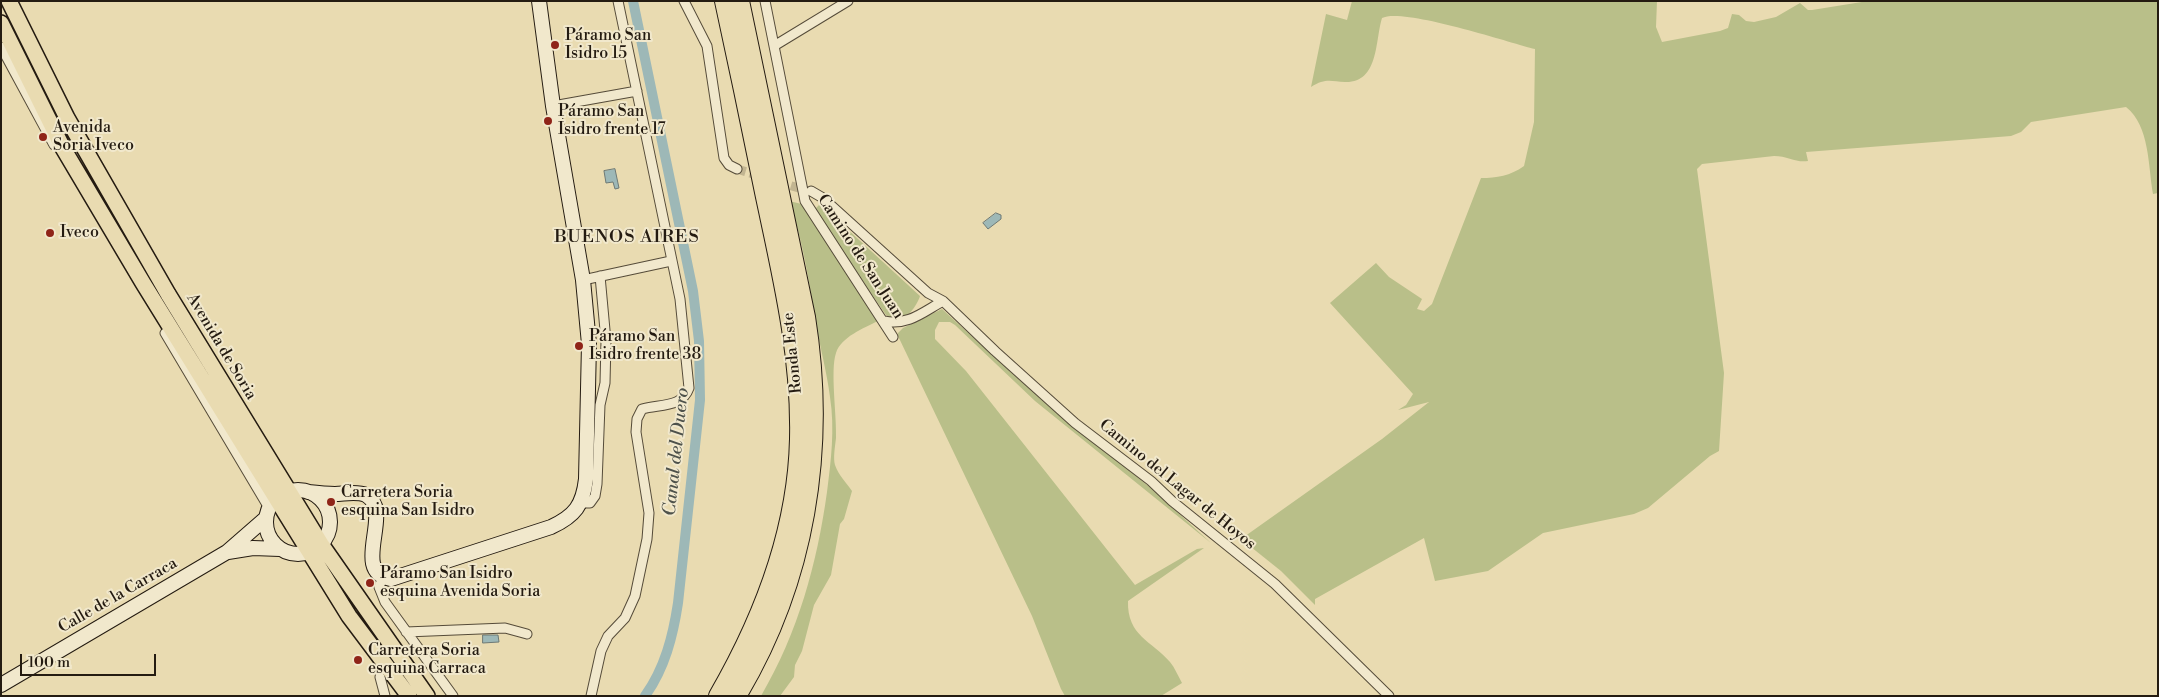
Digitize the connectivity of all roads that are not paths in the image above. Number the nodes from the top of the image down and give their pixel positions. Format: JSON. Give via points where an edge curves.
{"nodes":[{"id":1,"x":9,"y":1,"type":"edge"},
{"id":2,"x":539,"y":1,"type":"edge"},
{"id":3,"x":618,"y":1,"type":"edge"},
{"id":4,"x":684,"y":1,"type":"edge"},
{"id":5,"x":724,"y":1,"type":"edge"},
{"id":6,"x":740,"y":1,"type":"edge"},
{"id":7,"x":765,"y":1,"type":"edge"},
{"id":8,"x":848,"y":1,"type":"edge"},
{"id":9,"x":1,"y":23,"type":"edge"},
{"id":10,"x":1,"y":46,"type":"edge"},
{"id":11,"x":774,"y":46,"type":"junction"},
{"id":12,"x":637,"y":91,"type":"junction"},
{"id":13,"x":553,"y":106,"type":"junction"},
{"id":14,"x":737,"y":169,"type":"tunnel mouth"},
{"id":15,"x":811,"y":191,"type":"tunnel mouth"},
{"id":16,"x":671,"y":261,"type":"junction"},
{"id":17,"x":600,"y":276,"type":"junction"},
{"id":18,"x":583,"y":280,"type":"junction"},
{"id":19,"x":943,"y":301,"type":"junction"},
{"id":20,"x":884,"y":321,"type":"junction"},
{"id":21,"x":893,"y":336,"type":"dead end"},
{"id":22,"x":308,"y":492,"type":"junction"},
{"id":23,"x":351,"y":493,"type":"junction"},
{"id":24,"x":580,"y":503,"type":"junction"},
{"id":25,"x":274,"y":504,"type":"junction"},
{"id":26,"x":330,"y":521,"type":"junction"},
{"id":27,"x":315,"y":548,"type":"junction"},
{"id":28,"x":280,"y":549,"type":"junction"},
{"id":29,"x":227,"y":552,"type":"junction"},
{"id":30,"x":383,"y":577,"type":"junction"},
{"id":31,"x":406,"y":632,"type":"junction"},
{"id":32,"x":527,"y":634,"type":"dead end"},
{"id":33,"x":380,"y":677,"type":"dead end"},
{"id":34,"x":1,"y":686,"type":"edge"},
{"id":35,"x":385,"y":696,"type":"edge"},
{"id":36,"x":408,"y":696,"type":"edge"},
{"id":37,"x":427,"y":696,"type":"edge"},
{"id":38,"x":452,"y":696,"type":"edge"},
{"id":39,"x":591,"y":696,"type":"edge"},
{"id":40,"x":718,"y":696,"type":"edge"},
{"id":41,"x":737,"y":696,"type":"edge"},
{"id":42,"x":1389,"y":696,"type":"edge"}],
"edges":[{"from":1,"to":25,"type":"main road","name":"Avenida de Soria","via":[[66,118],[168,294]]},
{"from":2,"to":13,"type":"street"},
{"from":3,"to":12,"type":"street"},
{"from":4,"to":14,"type":"street","via":[[708,46],[724,158]]},
{"from":5,"to":40,"type":"highway","name":"Ronda Este","via":[[792,329],[799,440],[794,490],[774,578],[748,641]]},
{"from":6,"to":41,"type":"highway","name":"Ronda Este","via":[[806,317],[814,395],[813,464],[793,571],[772,629]]},
{"from":7,"to":11,"type":"street","name":"Camino de San Juan"},
{"from":8,"to":11,"type":"street"},
{"from":9,"to":25,"type":"main road","name":"Avenida de Soria","via":[[63,148]]},
{"from":10,"to":25,"type":"street","name":"Avenida de Soria","via":[[47,134]]},
{"from":11,"to":20,"type":"street","name":"Camino de San Juan","via":[[805,201]]},
{"from":12,"to":13,"type":"street"},
{"from":12,"to":16,"type":"street"},
{"from":13,"to":18,"type":"street"},
{"from":15,"to":19,"type":"street","name":"Camino del Lagar de Hoyos","via":[[823,198],[928,293]]},
{"from":16,"to":17,"type":"street"},
{"from":16,"to":39,"type":"street","via":[[684,329],[689,388],[686,397],[679,402],[642,409],[637,419],[636,432],[649,513],[647,539],[635,596],[626,618],[608,636],[601,651]]},
{"from":17,"to":18,"type":"street"},
{"from":17,"to":24,"type":"street","via":[[606,341],[596,496],[590,503]]},
{"from":18,"to":24,"type":"street","via":[[589,344],[586,479]]},
{"from":19,"to":20,"type":"street","via":[[908,320],[897,323]]},
{"from":19,"to":42,"type":"street","name":"Camino del Lagar de Hoyos","via":[[1075,423],[1151,480],[1172,501],[1275,584]]},
{"from":20,"to":21,"type":"street","name":"Camino de San Juan"},
{"from":22,"to":23,"type":"street"},
{"from":22,"to":25,"type":"street","via":[[300,490]]},
{"from":22,"to":26,"type":"street","via":[[322,501]]},
{"from":23,"to":26,"type":"street","via":[[339,504]]},
{"from":23,"to":30,"type":"street","via":[[366,496],[374,505],[377,515],[372,559]]},
{"from":24,"to":30,"type":"street","via":[[564,521],[550,527],[391,578]]},
{"from":25,"to":27,"type":"main road","name":"Avenida de Soria"},
{"from":25,"to":28,"type":"street","via":[[269,536]]},
{"from":25,"to":29,"type":"street","name":"Calle de la Carraca"},
{"from":26,"to":27,"type":"street","via":[[330,528]]},
{"from":27,"to":28,"type":"street","name":"Calle de la Carraca","via":[[291,554]]},
{"from":27,"to":36,"type":"main road","name":"Avenida de Soria","via":[[349,616]]},
{"from":27,"to":37,"type":"main road","name":"Avenida de Soria"},
{"from":28,"to":29,"type":"street","name":"Calle de la Carraca","via":[[253,548]]},
{"from":29,"to":34,"type":"street","name":"Calle de la Carraca"},
{"from":30,"to":31,"type":"street","via":[[379,586],[385,602]]},
{"from":31,"to":32,"type":"street","via":[[505,628]]},
{"from":31,"to":38,"type":"street"},
{"from":33,"to":35,"type":"street"}]}
